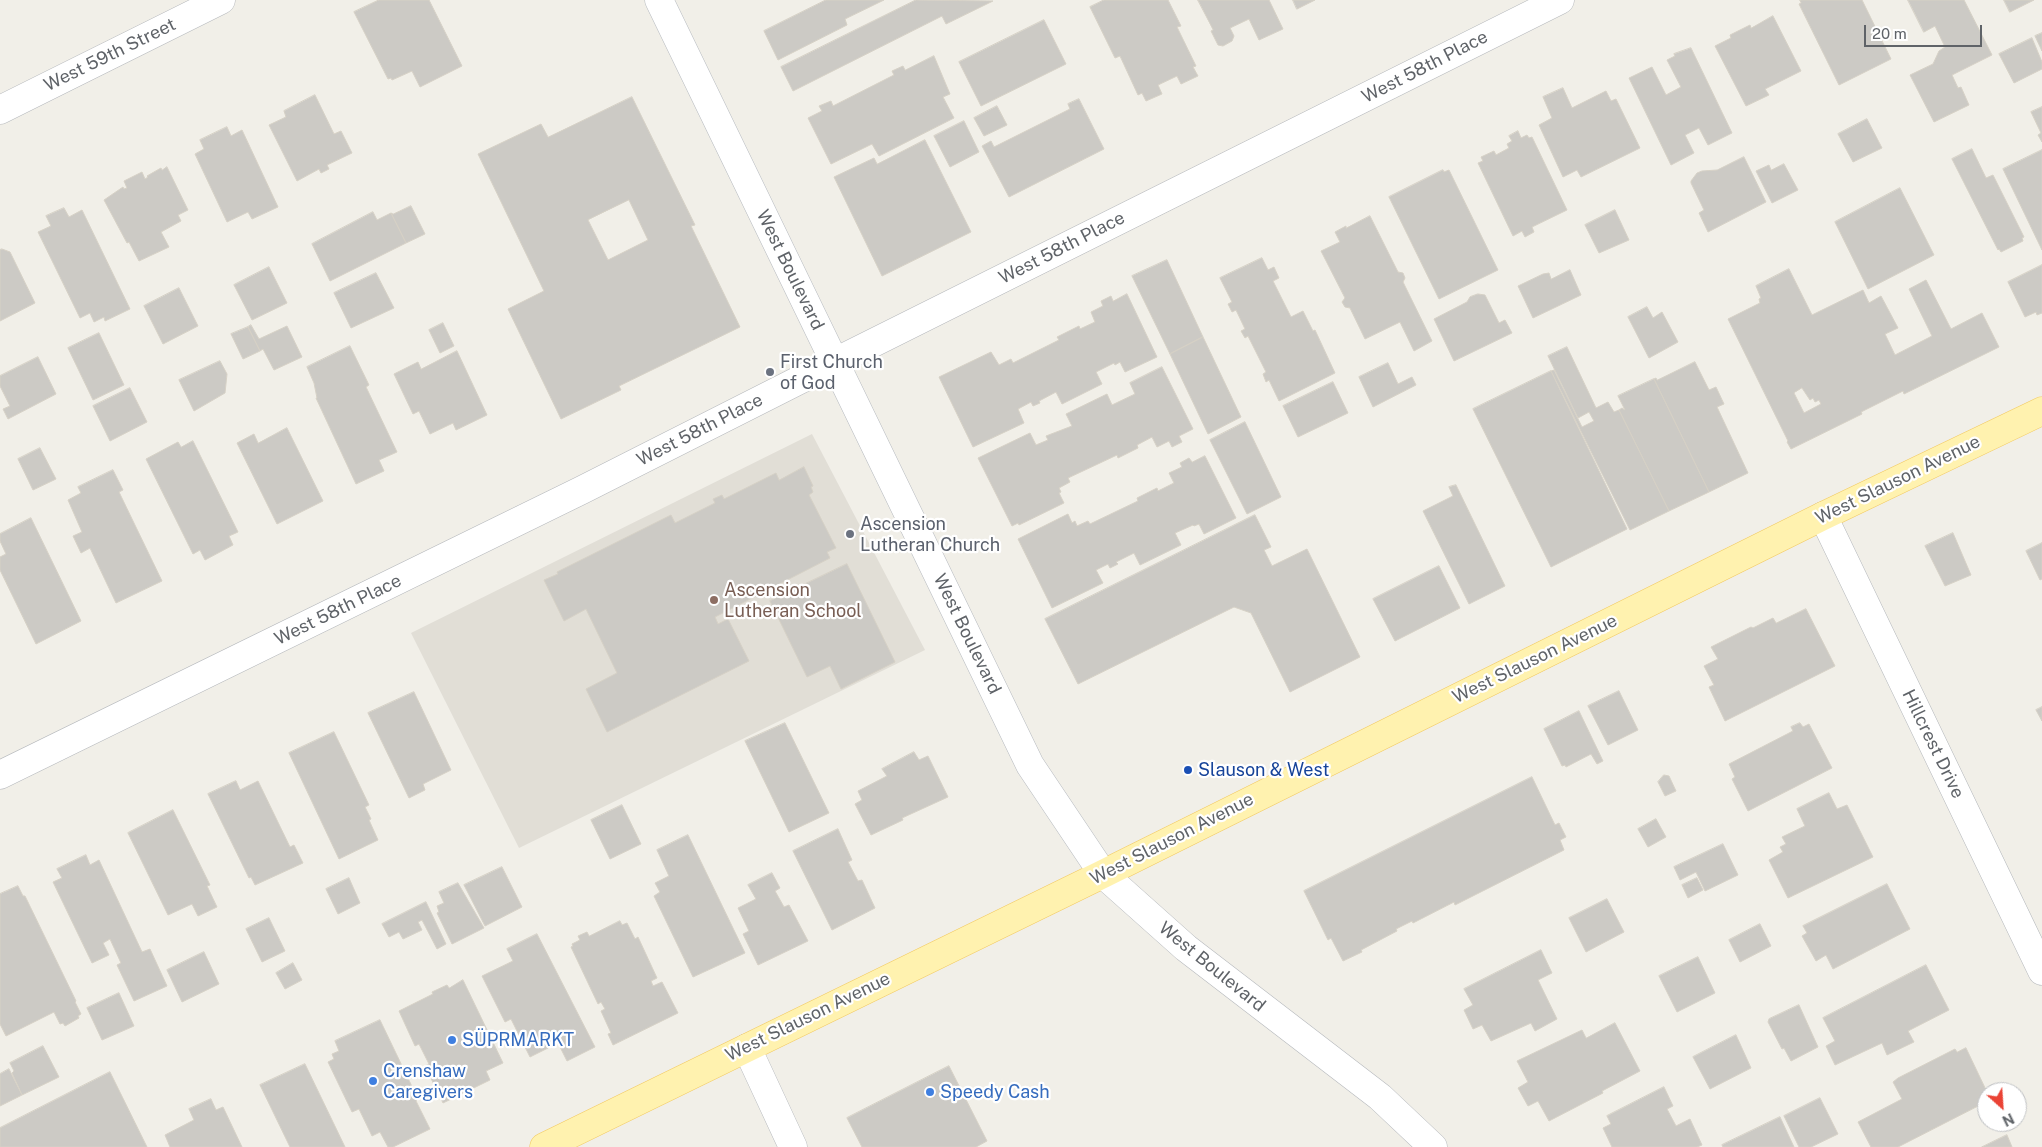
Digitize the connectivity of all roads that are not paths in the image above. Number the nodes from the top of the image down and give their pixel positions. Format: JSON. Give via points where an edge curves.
{"nodes":[{"id":1,"x":221,"y":0,"type":"edge"},
{"id":2,"x":658,"y":0,"type":"edge"},
{"id":3,"x":1560,"y":0,"type":"edge"},
{"id":4,"x":0,"y":110,"type":"edge"},
{"id":5,"x":835,"y":362,"type":"junction"},
{"id":6,"x":2042,"y":411,"type":"edge"},
{"id":7,"x":1823,"y":516,"type":"junction"},
{"id":8,"x":0,"y":775,"type":"edge"},
{"id":9,"x":1102,"y":874,"type":"junction"},
{"id":10,"x":2042,"y":971,"type":"edge"},
{"id":11,"x":747,"y":1048,"type":"junction"},
{"id":12,"x":544,"y":1147,"type":"edge"},
{"id":13,"x":793,"y":1147,"type":"edge"},
{"id":14,"x":1433,"y":1147,"type":"edge"}],
"edges":[{"from":1,"to":4,"type":"street","name":"West 59th Street"},
{"from":2,"to":5,"type":"street","name":"West Boulevard"},
{"from":3,"to":5,"type":"street","name":"West 58th Place"},
{"from":5,"to":8,"type":"street","name":"West 58th Place","via":[[574,494]]},
{"from":5,"to":9,"type":"street","name":"West Boulevard","via":[[1030,765]]},
{"from":6,"to":7,"type":"main road","name":"West Slauson Avenue"},
{"from":7,"to":9,"type":"main road","name":"West Slauson Avenue"},
{"from":7,"to":10,"type":"street","name":"Hillcrest Drive"},
{"from":9,"to":11,"type":"main road","name":"West Slauson Avenue"},
{"from":9,"to":14,"type":"street","name":"West Boulevard","via":[[1186,948],[1380,1097]]},
{"from":11,"to":12,"type":"main road","name":"West Slauson Avenue"},
{"from":11,"to":13,"type":"street"}]}
